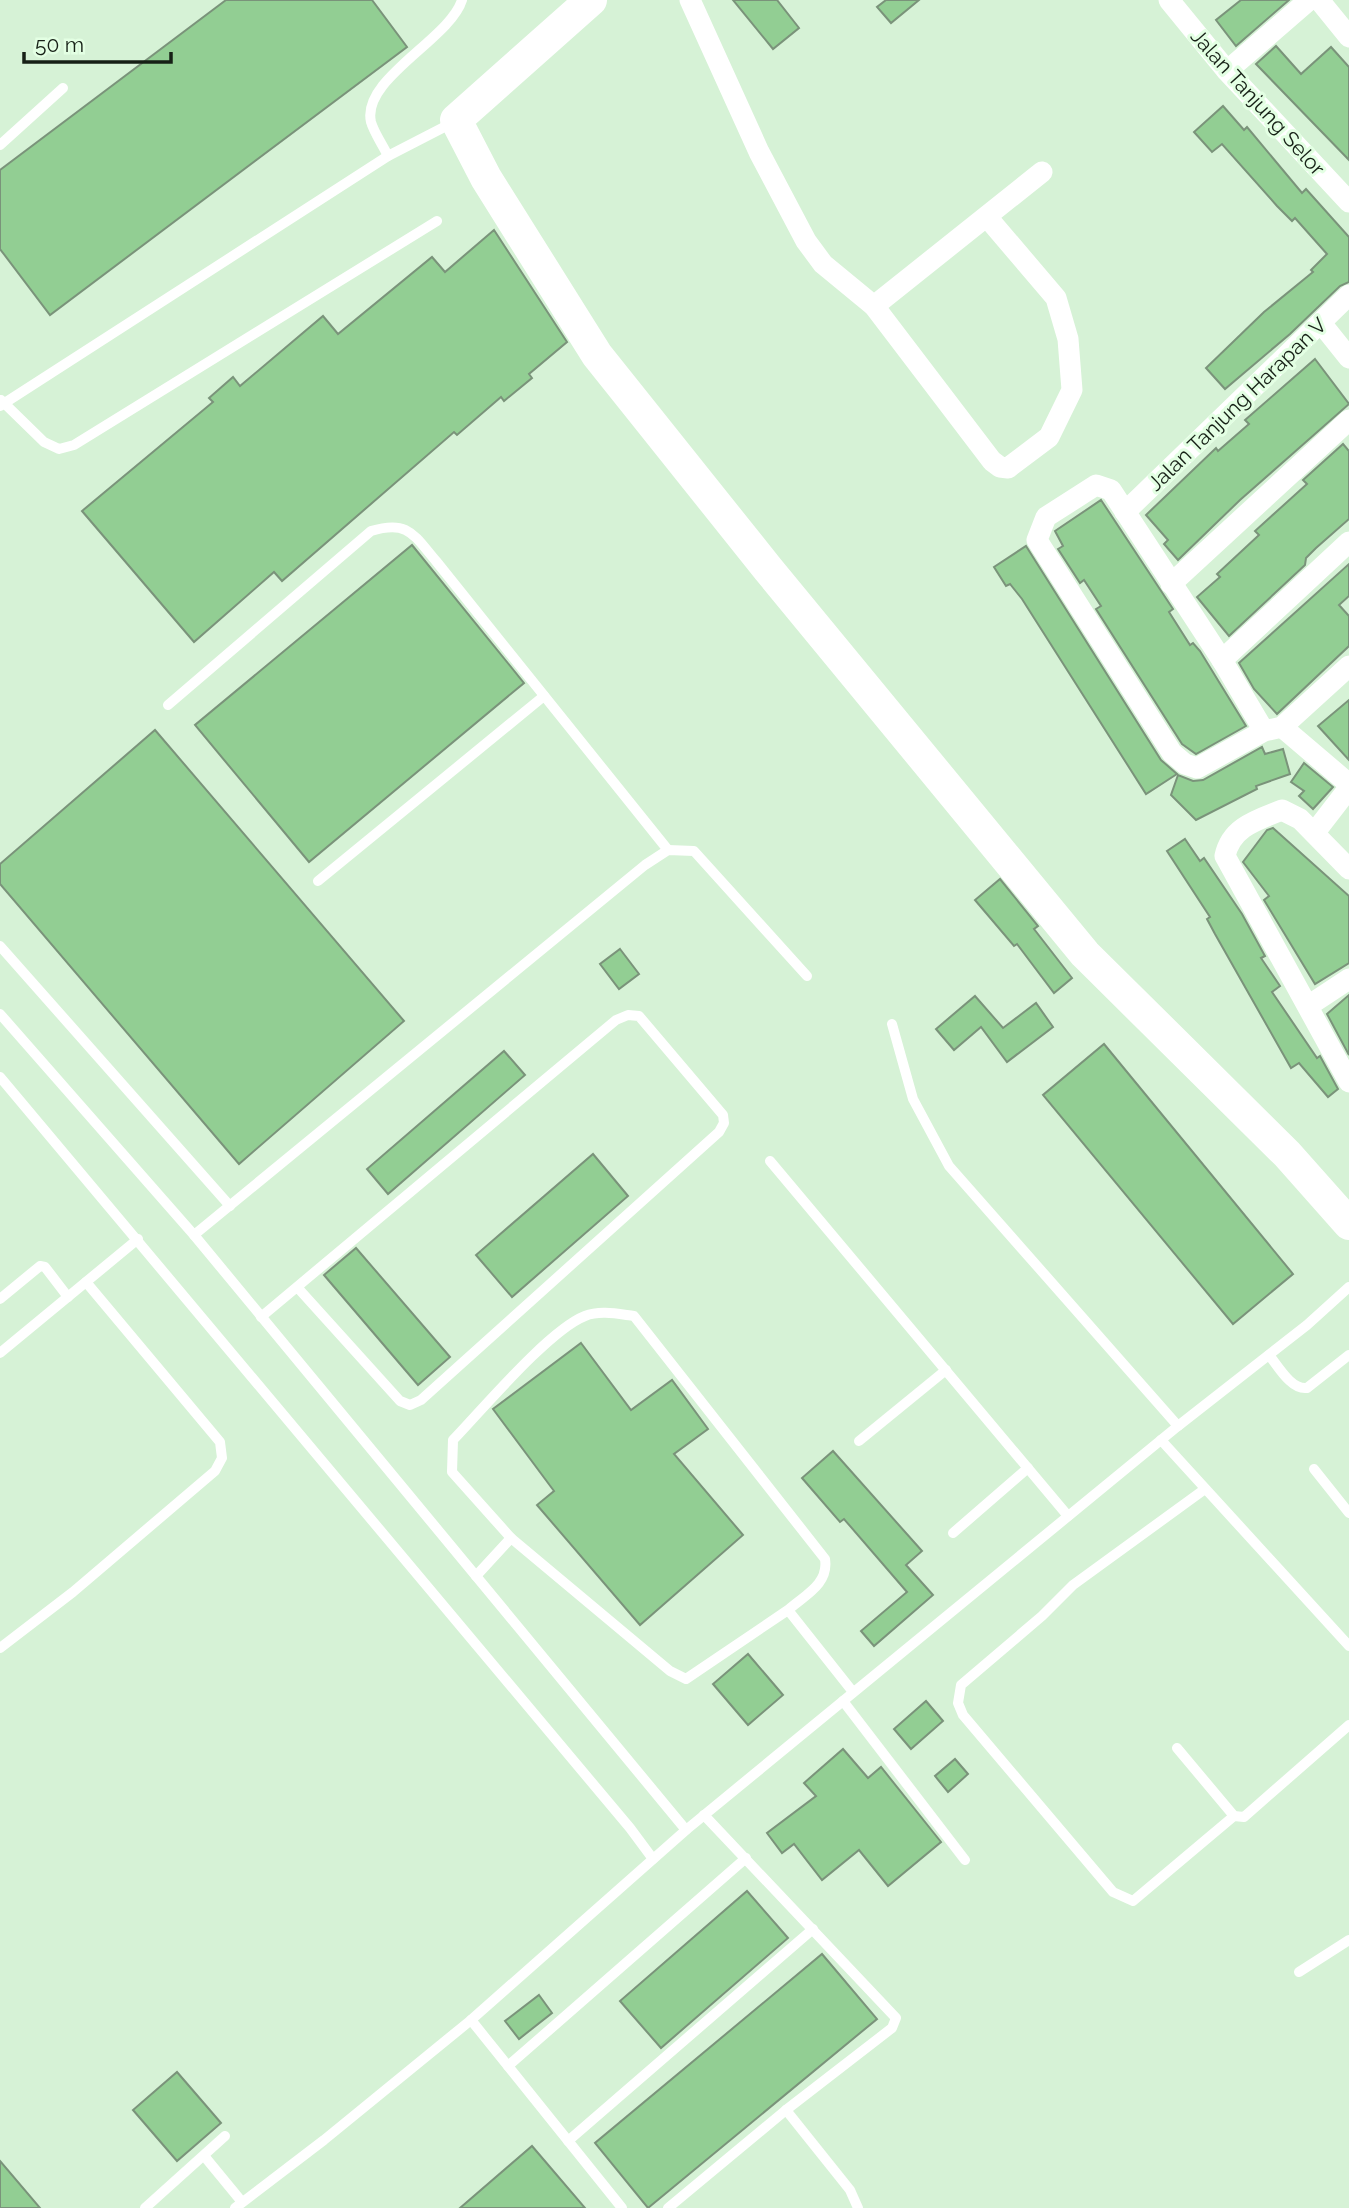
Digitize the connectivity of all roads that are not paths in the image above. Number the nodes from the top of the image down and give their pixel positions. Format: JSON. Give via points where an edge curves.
{"nodes":[{"id":1,"x":462,"y":0,"type":"edge"},
{"id":2,"x":591,"y":0,"type":"edge"},
{"id":3,"x":690,"y":0,"type":"edge"},
{"id":4,"x":1169,"y":0,"type":"edge"},
{"id":5,"x":1309,"y":0,"type":"edge"},
{"id":6,"x":1319,"y":0,"type":"edge"},
{"id":7,"x":1349,"y":37,"type":"edge"},
{"id":8,"x":1227,"y":71,"type":"junction"},
{"id":9,"x":63,"y":88,"type":"dead end"},
{"id":10,"x":456,"y":120,"type":"junction"},
{"id":11,"x":0,"y":145,"type":"edge"},
{"id":12,"x":388,"y":156,"type":"junction"},
{"id":13,"x":1042,"y":172,"type":"dead end"},
{"id":14,"x":1349,"y":202,"type":"edge"},
{"id":15,"x":987,"y":217,"type":"junction"},
{"id":16,"x":438,"y":221,"type":"dead end"},
{"id":17,"x":1349,"y":295,"type":"edge"},
{"id":18,"x":874,"y":306,"type":"junction"},
{"id":19,"x":1321,"y":323,"type":"junction"},
{"id":20,"x":1349,"y":358,"type":"edge"},
{"id":21,"x":1,"y":402,"type":"edge"},
{"id":22,"x":1349,"y":419,"type":"edge"},
{"id":23,"x":1125,"y":512,"type":"junction"},
{"id":24,"x":1349,"y":542,"type":"edge"},
{"id":25,"x":1171,"y":584,"type":"junction"},
{"id":26,"x":1222,"y":660,"type":"junction"},
{"id":27,"x":1349,"y":666,"type":"edge"},
{"id":28,"x":544,"y":696,"type":"junction"},
{"id":29,"x":168,"y":705,"type":"dead end"},
{"id":30,"x":1273,"y":729,"type":"junction"},
{"id":31,"x":1349,"y":786,"type":"edge"},
{"id":32,"x":1315,"y":832,"type":"junction"},
{"id":33,"x":668,"y":850,"type":"junction"},
{"id":34,"x":1349,"y":869,"type":"edge"},
{"id":35,"x":318,"y":881,"type":"dead end"},
{"id":36,"x":0,"y":946,"type":"edge"},
{"id":37,"x":807,"y":976,"type":"dead end"},
{"id":38,"x":1349,"y":979,"type":"edge"},
{"id":39,"x":1308,"y":1006,"type":"junction"},
{"id":40,"x":0,"y":1014,"type":"edge"},
{"id":41,"x":892,"y":1024,"type":"dead end"},
{"id":42,"x":0,"y":1077,"type":"edge"},
{"id":43,"x":1349,"y":1081,"type":"edge"},
{"id":44,"x":770,"y":1161,"type":"dead end"},
{"id":45,"x":230,"y":1206,"type":"junction"},
{"id":46,"x":1349,"y":1224,"type":"edge"},
{"id":47,"x":194,"y":1235,"type":"junction"},
{"id":48,"x":138,"y":1239,"type":"junction"},
{"id":49,"x":86,"y":1282,"type":"junction"},
{"id":50,"x":297,"y":1287,"type":"junction"},
{"id":51,"x":1349,"y":1287,"type":"edge"},
{"id":52,"x":68,"y":1297,"type":"junction"},
{"id":53,"x":0,"y":1299,"type":"edge"},
{"id":54,"x":261,"y":1317,"type":"junction"},
{"id":55,"x":0,"y":1353,"type":"edge"},
{"id":56,"x":1269,"y":1355,"type":"junction"},
{"id":57,"x":1349,"y":1355,"type":"edge"},
{"id":58,"x":946,"y":1370,"type":"junction"},
{"id":59,"x":1178,"y":1426,"type":"junction"},
{"id":60,"x":1161,"y":1440,"type":"junction"},
{"id":61,"x":859,"y":1441,"type":"dead end"},
{"id":62,"x":1028,"y":1468,"type":"junction"},
{"id":63,"x":1314,"y":1469,"type":"dead end"},
{"id":64,"x":1205,"y":1489,"type":"junction"},
{"id":65,"x":1349,"y":1513,"type":"edge"},
{"id":66,"x":1068,"y":1516,"type":"junction"},
{"id":67,"x":953,"y":1533,"type":"dead end"},
{"id":68,"x":512,"y":1538,"type":"junction"},
{"id":69,"x":476,"y":1576,"type":"junction"},
{"id":70,"x":788,"y":1610,"type":"junction"},
{"id":71,"x":1349,"y":1646,"type":"edge"},
{"id":72,"x":0,"y":1648,"type":"edge"},
{"id":73,"x":853,"y":1692,"type":"junction"},
{"id":74,"x":843,"y":1701,"type":"junction"},
{"id":75,"x":1349,"y":1725,"type":"edge"},
{"id":76,"x":1177,"y":1748,"type":"dead end"},
{"id":77,"x":704,"y":1815,"type":"junction"},
{"id":78,"x":1234,"y":1816,"type":"junction"},
{"id":79,"x":686,"y":1830,"type":"junction"},
{"id":80,"x":746,"y":1858,"type":"junction"},
{"id":81,"x":653,"y":1859,"type":"junction"},
{"id":82,"x":965,"y":1860,"type":"dead end"},
{"id":83,"x":813,"y":1929,"type":"junction"},
{"id":84,"x":1349,"y":1940,"type":"edge"},
{"id":85,"x":1298,"y":1972,"type":"dead end"},
{"id":86,"x":471,"y":2020,"type":"junction"},
{"id":87,"x":508,"y":2066,"type":"junction"},
{"id":88,"x":786,"y":2110,"type":"junction"},
{"id":89,"x":225,"y":2136,"type":"dead end"},
{"id":90,"x":568,"y":2141,"type":"junction"},
{"id":91,"x":205,"y":2157,"type":"junction"},
{"id":92,"x":238,"y":2205,"type":"edge"},
{"id":93,"x":145,"y":2208,"type":"edge"},
{"id":94,"x":622,"y":2208,"type":"edge"},
{"id":95,"x":668,"y":2208,"type":"edge"},
{"id":96,"x":858,"y":2208,"type":"edge"}],
"edges":[{"from":1,"to":12,"type":"lane","via":[[453,17],[380,88],[371,121]]},
{"from":2,"to":10,"type":"main road"},
{"from":3,"to":18,"type":"street","via":[[758,152],[806,241],[823,264]]},
{"from":4,"to":8,"type":"street","name":"Jalan Tanjung Selor"},
{"from":5,"to":8,"type":"street"},
{"from":6,"to":7,"type":"street"},
{"from":8,"to":14,"type":"street","name":"Jalan Tanjung Selor"},
{"from":9,"to":11,"type":"lane"},
{"from":10,"to":12,"type":"lane"},
{"from":10,"to":46,"type":"main road","via":[[486,178],[597,355],[768,569],[1085,954],[1287,1154]]},
{"from":12,"to":21,"type":"lane"},
{"from":13,"to":15,"type":"street"},
{"from":15,"to":18,"type":"street"},
{"from":15,"to":18,"type":"street","via":[[1056,298],[1068,339],[1072,390],[1049,437],[1008,468],[1000,467]]},
{"from":16,"to":21,"type":"lane","via":[[74,445],[59,449],[44,442]]},
{"from":17,"to":19,"type":"street","name":"Jalan Tanjung Harapan V"},
{"from":19,"to":20,"type":"street"},
{"from":19,"to":23,"type":"street","name":"Jalan Tanjung Harapan V"},
{"from":22,"to":25,"type":"street"},
{"from":23,"to":25,"type":"street"},
{"from":23,"to":30,"type":"street","via":[[1107,486],[1096,485],[1046,517],[1037,540],[1178,759],[1197,768]]},
{"from":24,"to":26,"type":"street"},
{"from":25,"to":26,"type":"street"},
{"from":26,"to":30,"type":"street"},
{"from":27,"to":30,"type":"street"},
{"from":28,"to":29,"type":"lane","via":[[409,530],[392,525],[371,531]]},
{"from":28,"to":33,"type":"lane"},
{"from":28,"to":35,"type":"lane"},
{"from":30,"to":31,"type":"street"},
{"from":31,"to":32,"type":"street"},
{"from":32,"to":34,"type":"street"},
{"from":32,"to":39,"type":"street","via":[[1282,810],[1245,825],[1231,840],[1225,856]]},
{"from":33,"to":37,"type":"lane","via":[[694,851]]},
{"from":33,"to":45,"type":"lane"},
{"from":36,"to":45,"type":"lane"},
{"from":38,"to":39,"type":"street"},
{"from":39,"to":43,"type":"street"},
{"from":40,"to":47,"type":"lane"},
{"from":41,"to":59,"type":"lane","via":[[913,1099],[949,1166]]},
{"from":42,"to":48,"type":"lane"},
{"from":44,"to":58,"type":"lane"},
{"from":45,"to":47,"type":"lane"},
{"from":47,"to":54,"type":"lane"},
{"from":48,"to":49,"type":"lane"},
{"from":48,"to":81,"type":"lane"},
{"from":49,"to":52,"type":"lane"},
{"from":49,"to":72,"type":"lane","via":[[220,1443],[222,1458],[205,1480]]},
{"from":50,"to":50,"type":"lane","via":[[400,1401],[410,1405],[421,1400],[719,1132],[723,1115],[639,1016],[628,1015],[616,1020]]},
{"from":50,"to":54,"type":"lane"},
{"from":51,"to":56,"type":"lane"},
{"from":52,"to":53,"type":"lane","via":[[45,1266],[40,1266]]},
{"from":52,"to":55,"type":"lane"},
{"from":54,"to":69,"type":"lane"},
{"from":56,"to":57,"type":"lane","via":[[1301,1389]]},
{"from":56,"to":59,"type":"lane"},
{"from":58,"to":61,"type":"lane"},
{"from":58,"to":62,"type":"lane"},
{"from":59,"to":60,"type":"lane"},
{"from":60,"to":64,"type":"lane"},
{"from":60,"to":66,"type":"lane"},
{"from":62,"to":66,"type":"lane"},
{"from":62,"to":67,"type":"lane"},
{"from":63,"to":65,"type":"lane"},
{"from":64,"to":71,"type":"lane"},
{"from":64,"to":78,"type":"lane","via":[[1073,1585],[961,1685],[958,1703],[963,1715],[1122,1897],[1133,1901]]},
{"from":66,"to":73,"type":"lane"},
{"from":68,"to":69,"type":"lane"},
{"from":68,"to":70,"type":"lane","via":[[670,1671],[686,1679]]},
{"from":68,"to":70,"type":"lane","via":[[452,1472],[453,1440],[542,1347],[584,1317],[608,1312],[634,1316],[825,1559],[824,1580]]},
{"from":69,"to":79,"type":"lane"},
{"from":70,"to":73,"type":"lane"},
{"from":73,"to":74,"type":"lane"},
{"from":74,"to":77,"type":"lane"},
{"from":74,"to":82,"type":"lane"},
{"from":75,"to":78,"type":"lane","via":[[1244,1817]]},
{"from":76,"to":78,"type":"lane"},
{"from":77,"to":79,"type":"lane"},
{"from":77,"to":80,"type":"lane"},
{"from":79,"to":81,"type":"lane"},
{"from":80,"to":83,"type":"lane"},
{"from":80,"to":87,"type":"lane"},
{"from":81,"to":86,"type":"lane"},
{"from":83,"to":88,"type":"lane","via":[[895,2018],[892,2028]]},
{"from":83,"to":90,"type":"lane"},
{"from":84,"to":85,"type":"lane"},
{"from":86,"to":87,"type":"lane"},
{"from":86,"to":92,"type":"lane"},
{"from":87,"to":90,"type":"lane"},
{"from":88,"to":95,"type":"lane"},
{"from":88,"to":96,"type":"lane","via":[[850,2190]]},
{"from":89,"to":91,"type":"lane"},
{"from":90,"to":94,"type":"lane"},
{"from":91,"to":92,"type":"lane"},
{"from":91,"to":93,"type":"lane"}]}
